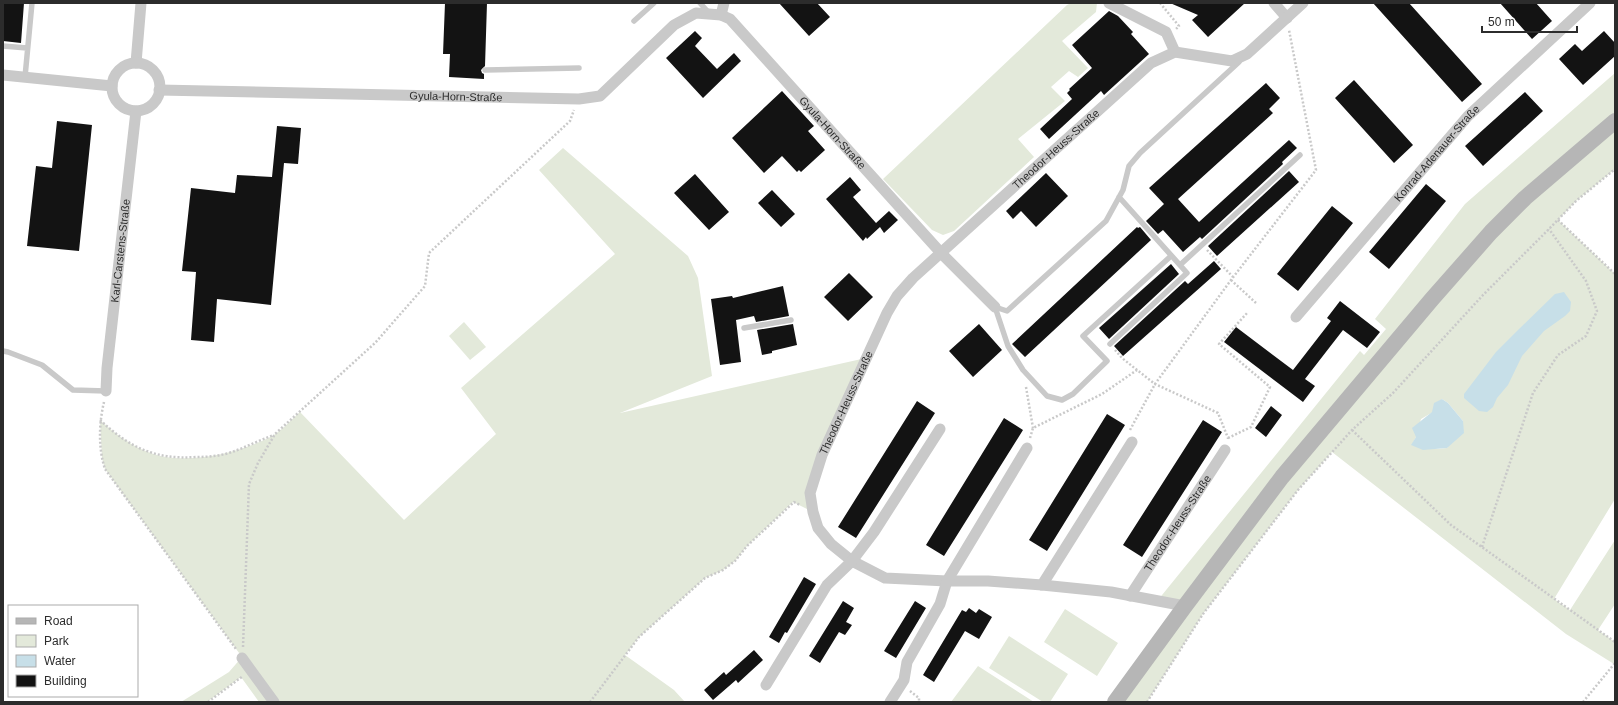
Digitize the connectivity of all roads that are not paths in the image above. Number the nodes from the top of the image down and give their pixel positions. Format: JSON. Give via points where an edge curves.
{"nodes":[{"id":1,"x":32,"y":3,"type":"edge"},
{"id":2,"x":141,"y":3,"type":"edge"},
{"id":3,"x":654,"y":3,"type":"edge"},
{"id":4,"x":700,"y":3,"type":"edge"},
{"id":5,"x":724,"y":3,"type":"edge"},
{"id":6,"x":1109,"y":3,"type":"edge"},
{"id":7,"x":1274,"y":3,"type":"edge"},
{"id":8,"x":1303,"y":3,"type":"edge"},
{"id":9,"x":1590,"y":3,"type":"edge"},
{"id":10,"x":709,"y":13,"type":"junction"},
{"id":11,"x":722,"y":15,"type":"junction"},
{"id":12,"x":1287,"y":18,"type":"junction"},
{"id":13,"x":634,"y":21,"type":"dead end"},
{"id":14,"x":3,"y":46,"type":"edge"},
{"id":15,"x":27,"y":48,"type":"junction"},
{"id":16,"x":1175,"y":52,"type":"junction"},
{"id":17,"x":1247,"y":54,"type":"junction"},
{"id":18,"x":136,"y":63,"type":"junction"},
{"id":19,"x":578,"y":68,"type":"dead end"},
{"id":20,"x":485,"y":70,"type":"dead end"},
{"id":21,"x":3,"y":75,"type":"edge"},
{"id":22,"x":24,"y":77,"type":"junction"},
{"id":23,"x":112,"y":86,"type":"junction"},
{"id":24,"x":159,"y":90,"type":"junction"},
{"id":25,"x":136,"y":111,"type":"junction"},
{"id":26,"x":1615,"y":122,"type":"edge"},
{"id":27,"x":1300,"y":155,"type":"dead end"},
{"id":28,"x":1119,"y":198,"type":"junction"},
{"id":29,"x":941,"y":253,"type":"junction"},
{"id":30,"x":1171,"y":256,"type":"junction"},
{"id":31,"x":1180,"y":265,"type":"junction"},
{"id":32,"x":995,"y":307,"type":"junction"},
{"id":33,"x":1296,"y":317,"type":"dead end"},
{"id":34,"x":791,"y":320,"type":"dead end"},
{"id":35,"x":744,"y":328,"type":"dead end"},
{"id":36,"x":1110,"y":344,"type":"road end"},
{"id":37,"x":3,"y":351,"type":"edge"},
{"id":38,"x":106,"y":391,"type":"joint"},
{"id":39,"x":940,"y":429,"type":"dead end"},
{"id":40,"x":1132,"y":444,"type":"road end"},
{"id":41,"x":1027,"y":448,"type":"road end"},
{"id":42,"x":1225,"y":450,"type":"road end"},
{"id":43,"x":852,"y":561,"type":"junction"},
{"id":44,"x":947,"y":581,"type":"junction"},
{"id":45,"x":1042,"y":585,"type":"junction"},
{"id":46,"x":1130,"y":596,"type":"junction"},
{"id":47,"x":1185,"y":606,"type":"junction"},
{"id":48,"x":242,"y":658,"type":"road end"},
{"id":49,"x":766,"y":685,"type":"dead end"},
{"id":50,"x":274,"y":702,"type":"edge"},
{"id":51,"x":890,"y":702,"type":"edge"},
{"id":52,"x":1115,"y":702,"type":"edge"}],
"edges":[{"from":1,"to":15,"type":"lane"},
{"from":2,"to":18,"type":"street"},
{"from":3,"to":13,"type":"lane"},
{"from":4,"to":10,"type":"lane"},
{"from":5,"to":11,"type":"street"},
{"from":6,"to":16,"type":"street","via":[[1166,32]]},
{"from":7,"to":12,"type":"street"},
{"from":8,"to":12,"type":"street"},
{"from":9,"to":33,"type":"street","name":"Konrad-Adenauer-Straße","via":[[1468,116]]},
{"from":10,"to":11,"type":"street","name":"Gyula-Horn-Straße"},
{"from":10,"to":24,"type":"street","name":"Gyula-Horn-Straße","via":[[696,13],[674,25],[600,96],[579,99]]},
{"from":11,"to":29,"type":"street","name":"Gyula-Horn-Straße","via":[[730,19]]},
{"from":12,"to":17,"type":"street"},
{"from":14,"to":15,"type":"lane"},
{"from":15,"to":22,"type":"lane"},
{"from":16,"to":17,"type":"street","via":[[1232,61]]},
{"from":16,"to":29,"type":"street","name":"Theodor-Heuss-Straße","via":[[1151,63]]},
{"from":17,"to":28,"type":"lane","via":[[1140,153],[1130,166]]},
{"from":18,"to":23,"type":"street","via":[[120,69]]},
{"from":18,"to":24,"type":"street","via":[[145,65],[155,74],[159,81]]},
{"from":19,"to":20,"type":"lane"},
{"from":21,"to":22,"type":"street"},
{"from":22,"to":23,"type":"street"},
{"from":23,"to":25,"type":"street","via":[[114,98],[120,105]]},
{"from":24,"to":25,"type":"street","via":[[149,107]]},
{"from":25,"to":38,"type":"street","name":"Karl-Carstens-Straße"},
{"from":26,"to":47,"type":"main road","via":[[1525,198],[1491,232],[1282,478]]},
{"from":27,"to":31,"type":"lane"},
{"from":28,"to":30,"type":"lane"},
{"from":28,"to":32,"type":"lane","via":[[1106,221],[1007,311]]},
{"from":29,"to":32,"type":"street"},
{"from":29,"to":43,"type":"street","name":"Theodor-Heuss-Straße","via":[[913,278],[897,296],[887,313],[822,455],[810,493],[818,528],[831,544]]},
{"from":30,"to":31,"type":"lane"},
{"from":30,"to":32,"type":"lane","via":[[1083,336],[1107,361],[1073,394],[1062,400],[1047,396],[1023,370],[1008,346]]},
{"from":31,"to":36,"type":"lane","via":[[1187,273]]},
{"from":34,"to":35,"type":"lane"},
{"from":37,"to":38,"type":"lane","via":[[42,365],[73,390]]},
{"from":39,"to":43,"type":"street","via":[[874,532]]},
{"from":40,"to":45,"type":"street"},
{"from":41,"to":44,"type":"street"},
{"from":42,"to":46,"type":"street","name":"Theodor-Heuss-Straße"},
{"from":43,"to":44,"type":"street","name":"Theodor-Heuss-Straße","via":[[885,578]]},
{"from":43,"to":49,"type":"street","via":[[827,585]]},
{"from":44,"to":45,"type":"street","name":"Theodor-Heuss-Straße"},
{"from":44,"to":51,"type":"street","via":[[940,604],[907,662],[904,680]]},
{"from":45,"to":46,"type":"street","name":"Theodor-Heuss-Straße"},
{"from":46,"to":47,"type":"street","name":"Theodor-Heuss-Straße"},
{"from":47,"to":52,"type":"main road"},
{"from":48,"to":50,"type":"street"}]}
